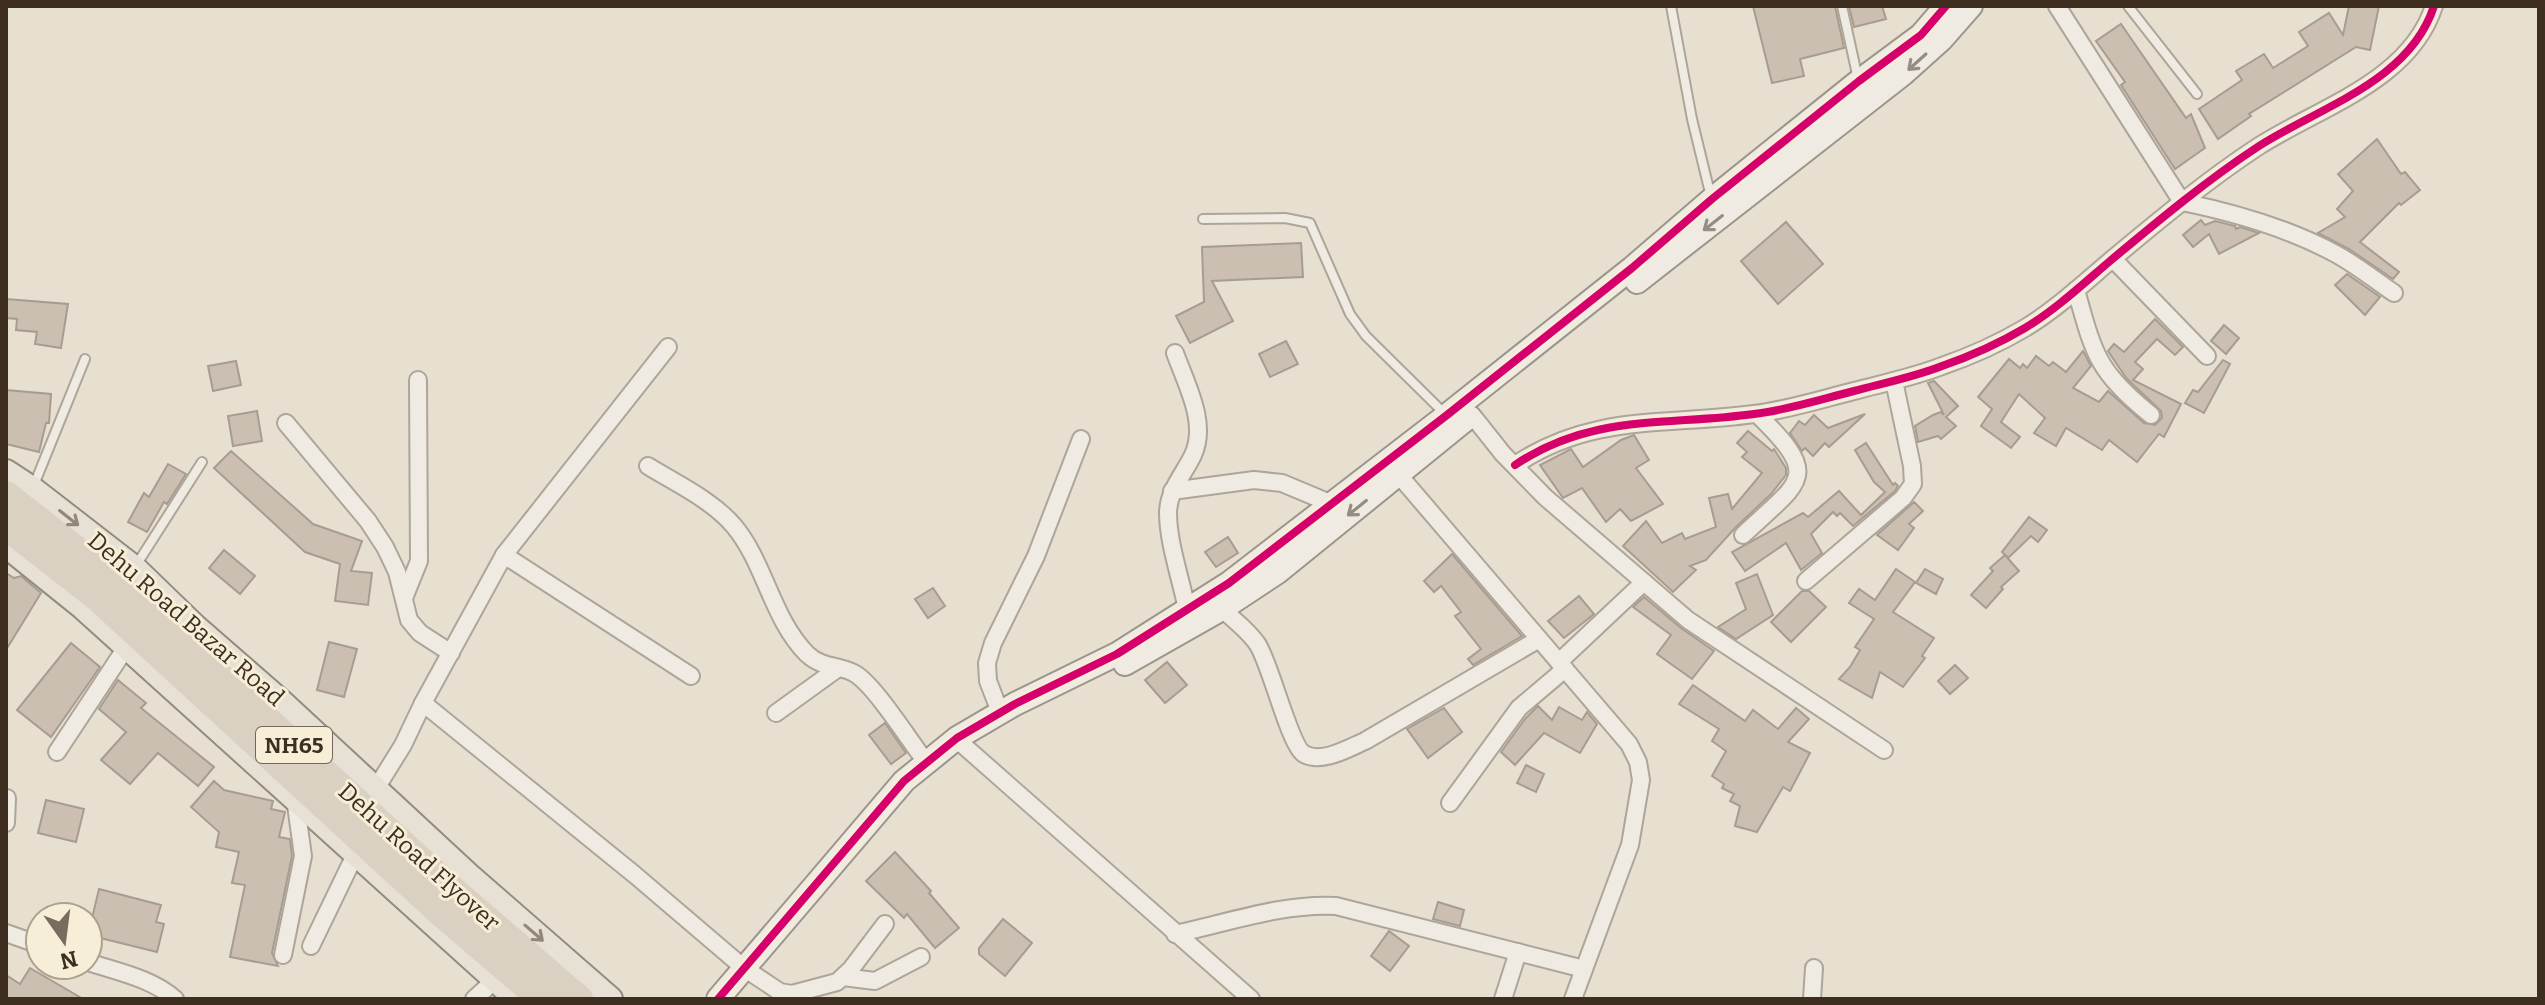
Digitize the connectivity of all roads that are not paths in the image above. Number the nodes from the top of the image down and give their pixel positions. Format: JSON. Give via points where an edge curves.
{"nodes":[{"id":1,"x":1671,"y":6,"type":"edge"},
{"id":2,"x":1842,"y":6,"type":"edge"},
{"id":3,"x":1946,"y":6,"type":"edge"},
{"id":4,"x":1971,"y":6,"type":"edge"},
{"id":5,"x":2057,"y":6,"type":"edge"},
{"id":6,"x":2128,"y":6,"type":"edge"},
{"id":7,"x":2434,"y":6,"type":"edge"},
{"id":8,"x":1859,"y":81,"type":"junction"},
{"id":9,"x":2197,"y":94,"type":"dead end"},
{"id":10,"x":1712,"y":199,"type":"junction"},
{"id":11,"x":2182,"y":202,"type":"junction"},
{"id":12,"x":1203,"y":219,"type":"dead end"},
{"id":13,"x":1657,"y":257,"type":"junction"},
{"id":14,"x":2113,"y":259,"type":"junction"},
{"id":15,"x":2076,"y":290,"type":"junction"},
{"id":16,"x":2394,"y":293,"type":"dead end"},
{"id":17,"x":668,"y":347,"type":"dead end"},
{"id":18,"x":1175,"y":353,"type":"dead end"},
{"id":19,"x":2207,"y":356,"type":"dead end"},
{"id":20,"x":85,"y":359,"type":"dead end"},
{"id":21,"x":418,"y":380,"type":"dead end"},
{"id":22,"x":1894,"y":381,"type":"junction"},
{"id":23,"x":1757,"y":414,"type":"junction"},
{"id":24,"x":1447,"y":415,"type":"junction"},
{"id":25,"x":1472,"y":415,"type":"junction"},
{"id":26,"x":2151,"y":415,"type":"dead end"},
{"id":27,"x":286,"y":423,"type":"dead end"},
{"id":28,"x":1081,"y":439,"type":"dead end"},
{"id":29,"x":202,"y":462,"type":"dead end"},
{"id":30,"x":1515,"y":465,"type":"junction"},
{"id":31,"x":648,"y":466,"type":"dead end"},
{"id":32,"x":6,"y":472,"type":"edge"},
{"id":33,"x":1398,"y":474,"type":"junction"},
{"id":34,"x":1172,"y":491,"type":"junction"},
{"id":35,"x":19,"y":492,"type":"edge"},
{"id":36,"x":1332,"y":504,"type":"junction"},
{"id":37,"x":6,"y":526,"type":"edge"},
{"id":38,"x":1743,"y":535,"type":"dead end"},
{"id":39,"x":6,"y":545,"type":"edge"},
{"id":40,"x":504,"y":555,"type":"junction"},
{"id":41,"x":134,"y":568,"type":"junction"},
{"id":42,"x":1806,"y":581,"type":"dead end"},
{"id":43,"x":1644,"y":582,"type":"junction"},
{"id":44,"x":404,"y":598,"type":"junction"},
{"id":45,"x":1222,"y":609,"type":"junction"},
{"id":46,"x":1187,"y":610,"type":"junction"},
{"id":47,"x":1539,"y":639,"type":"junction"},
{"id":48,"x":127,"y":646,"type":"junction"},
{"id":49,"x":451,"y":653,"type":"junction"},
{"id":50,"x":1562,"y":666,"type":"junction"},
{"id":51,"x":837,"y":669,"type":"junction"},
{"id":52,"x":691,"y":676,"type":"dead end"},
{"id":53,"x":423,"y":703,"type":"junction"},
{"id":54,"x":1000,"y":712,"type":"junction"},
{"id":55,"x":776,"y":713,"type":"dead end"},
{"id":56,"x":963,"y":745,"type":"junction"},
{"id":57,"x":1884,"y":750,"type":"dead end"},
{"id":58,"x":57,"y":752,"type":"dead end"},
{"id":59,"x":926,"y":762,"type":"junction"},
{"id":60,"x":904,"y":781,"type":"junction"},
{"id":61,"x":375,"y":790,"type":"junction"},
{"id":62,"x":7,"y":798,"type":"edge"},
{"id":63,"x":295,"y":798,"type":"junction"},
{"id":64,"x":1450,"y":803,"type":"dead end"},
{"id":65,"x":6,"y":823,"type":"edge"},
{"id":66,"x":355,"y":855,"type":"junction"},
{"id":67,"x":885,"y":924,"type":"dead end"},
{"id":68,"x":1175,"y":934,"type":"junction"},
{"id":69,"x":311,"y":946,"type":"dead end"},
{"id":70,"x":1518,"y":952,"type":"junction"},
{"id":71,"x":283,"y":955,"type":"dead end"},
{"id":72,"x":921,"y":957,"type":"dead end"},
{"id":73,"x":104,"y":967,"type":"edge"},
{"id":74,"x":744,"y":968,"type":"junction"},
{"id":75,"x":1814,"y":968,"type":"dead end"},
{"id":76,"x":1584,"y":969,"type":"junction"},
{"id":77,"x":843,"y":977,"type":"junction"},
{"id":78,"x":495,"y":980,"type":"junction"},
{"id":79,"x":175,"y":999,"type":"edge"},
{"id":80,"x":474,"y":999,"type":"edge"},
{"id":81,"x":517,"y":999,"type":"edge"},
{"id":82,"x":542,"y":999,"type":"edge"},
{"id":83,"x":579,"y":999,"type":"edge"},
{"id":84,"x":610,"y":999,"type":"edge"},
{"id":85,"x":718,"y":999,"type":"edge"},
{"id":86,"x":1251,"y":999,"type":"edge"},
{"id":87,"x":1503,"y":999,"type":"edge"},
{"id":88,"x":1573,"y":999,"type":"edge"},
{"id":89,"x":1812,"y":999,"type":"edge"}],
"edges":[{"from":1,"to":10,"type":"lane"},
{"from":2,"to":8,"type":"lane"},
{"from":3,"to":8,"type":"street","via":[[1921,35]]},
{"from":4,"to":13,"type":"street","one_way":true,"via":[[1903,74]]},
{"from":5,"to":11,"type":"street"},
{"from":6,"to":9,"type":"lane"},
{"from":7,"to":11,"type":"street","via":[[2424,32],[2386,72],[2261,145]]},
{"from":8,"to":10,"type":"street"},
{"from":10,"to":13,"type":"street"},
{"from":11,"to":14,"type":"street"},
{"from":11,"to":16,"type":"street","via":[[2240,214],[2305,239]]},
{"from":12,"to":24,"type":"lane","via":[[1285,218],[1310,223],[1350,314]]},
{"from":13,"to":24,"type":"street"},
{"from":13,"to":25,"type":"street"},
{"from":14,"to":15,"type":"street"},
{"from":14,"to":19,"type":"street"},
{"from":15,"to":22,"type":"street","via":[[2028,327],[1989,348]]},
{"from":15,"to":26,"type":"street","via":[[2096,358],[2126,395]]},
{"from":17,"to":40,"type":"street"},
{"from":18,"to":34,"type":"street","via":[[1199,428],[1193,455]]},
{"from":20,"to":35,"type":"lane"},
{"from":21,"to":44,"type":"street","via":[[419,561]]},
{"from":22,"to":23,"type":"street"},
{"from":22,"to":42,"type":"street","via":[[1913,484]]},
{"from":23,"to":30,"type":"street","via":[[1648,421],[1586,432],[1541,448]]},
{"from":23,"to":38,"type":"street","via":[[1795,456],[1799,472],[1794,487]]},
{"from":24,"to":36,"type":"street"},
{"from":25,"to":30,"type":"street"},
{"from":25,"to":33,"type":"street"},
{"from":27,"to":44,"type":"street","via":[[368,521],[397,572]]},
{"from":28,"to":54,"type":"street","via":[[987,663]]},
{"from":29,"to":41,"type":"lane"},
{"from":30,"to":43,"type":"street"},
{"from":31,"to":51,"type":"street","via":[[736,528],[790,631],[808,655]]},
{"from":32,"to":35,"type":"main road","name":"Dehu Road Bazar Road"},
{"from":33,"to":45,"type":"street","one_way":true,"via":[[1278,572]]},
{"from":33,"to":47,"type":"street"},
{"from":34,"to":36,"type":"street","via":[[1254,480],[1282,483]]},
{"from":34,"to":46,"type":"street","via":[[1169,526]]},
{"from":35,"to":41,"type":"main road","name":"Dehu Road Bazar Road","one_way":true},
{"from":35,"to":83,"type":"highway","name":"Dehu Road Flyover","number":"NH65"},
{"from":36,"to":46,"type":"street"},
{"from":37,"to":82,"type":"highway","name":"Dehu Road Flyover","number":"NH65","via":[[97,597]]},
{"from":39,"to":48,"type":"main road"},
{"from":40,"to":49,"type":"street"},
{"from":40,"to":52,"type":"street"},
{"from":41,"to":61,"type":"main road","name":"Dehu Road Bazar Road"},
{"from":43,"to":50,"type":"street"},
{"from":43,"to":57,"type":"street","via":[[1688,620]]},
{"from":44,"to":49,"type":"street","via":[[409,620],[420,633]]},
{"from":45,"to":47,"type":"street","via":[[1259,646],[1295,743],[1304,754],[1317,757],[1365,741]]},
{"from":45,"to":56,"type":"street"},
{"from":46,"to":54,"type":"street","via":[[1117,654]]},
{"from":47,"to":50,"type":"street"},
{"from":48,"to":58,"type":"street"},
{"from":48,"to":63,"type":"main road"},
{"from":49,"to":53,"type":"street"},
{"from":50,"to":64,"type":"street","via":[[1519,708]]},
{"from":50,"to":76,"type":"street","via":[[1629,744],[1641,780],[1630,845]]},
{"from":51,"to":55,"type":"street"},
{"from":51,"to":59,"type":"street","via":[[857,675]]},
{"from":53,"to":61,"type":"street"},
{"from":53,"to":74,"type":"street"},
{"from":54,"to":59,"type":"street"},
{"from":56,"to":60,"type":"street"},
{"from":56,"to":68,"type":"street"},
{"from":59,"to":60,"type":"street"},
{"from":60,"to":74,"type":"street"},
{"from":61,"to":84,"type":"main road","name":"Dehu Road Bazar Road","one_way":true},
{"from":62,"to":65,"type":"street"},
{"from":63,"to":66,"type":"main road"},
{"from":63,"to":71,"type":"street","via":[[303,856]]},
{"from":66,"to":69,"type":"street"},
{"from":66,"to":78,"type":"main road"},
{"from":67,"to":77,"type":"street"},
{"from":68,"to":70,"type":"street","via":[[1315,905],[1336,906]]},
{"from":68,"to":86,"type":"street"},
{"from":70,"to":76,"type":"street"},
{"from":70,"to":87,"type":"street"},
{"from":72,"to":77,"type":"street","via":[[875,981]]},
{"from":73,"to":79,"type":"street","via":[[134,976]]},
{"from":74,"to":77,"type":"street","via":[[792,994]]},
{"from":74,"to":85,"type":"street"},
{"from":75,"to":89,"type":"street"},
{"from":76,"to":88,"type":"street"},
{"from":78,"to":80,"type":"street"},
{"from":78,"to":81,"type":"main road"}]}
